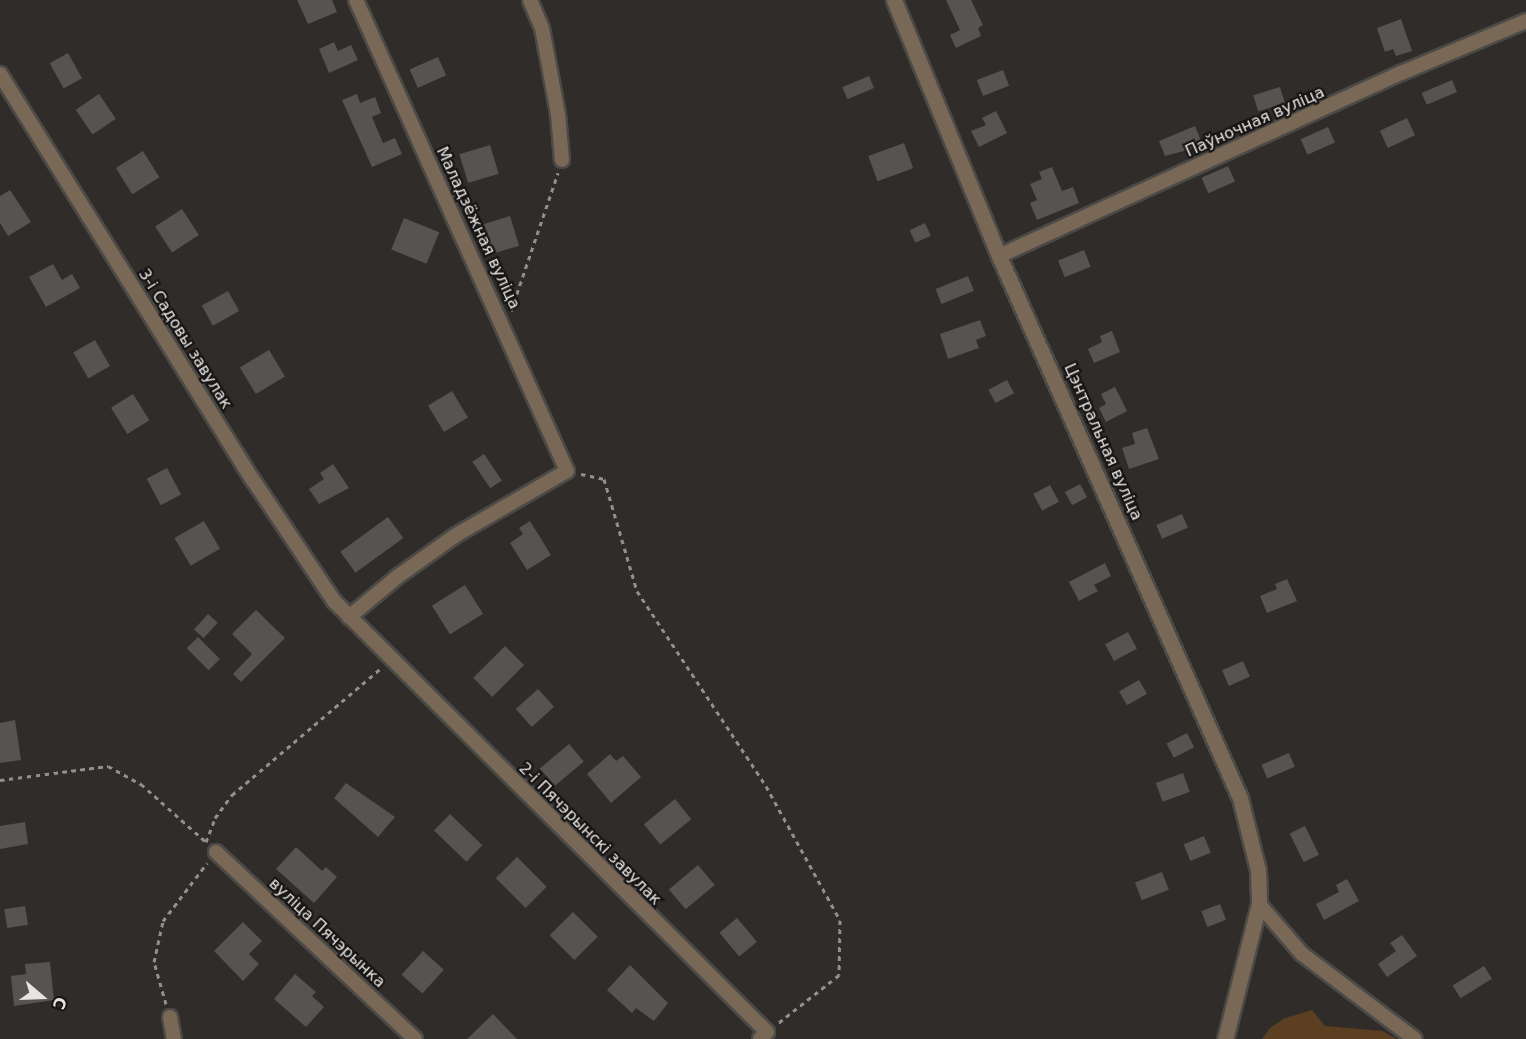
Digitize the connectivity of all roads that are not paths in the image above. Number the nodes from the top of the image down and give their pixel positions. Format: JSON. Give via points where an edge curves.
{"nodes":[{"id":1,"x":356,"y":0,"type":"edge"},
{"id":2,"x":530,"y":0,"type":"edge"},
{"id":3,"x":894,"y":0,"type":"edge"},
{"id":4,"x":1526,"y":21,"type":"edge"},
{"id":5,"x":0,"y":74,"type":"edge"},
{"id":6,"x":562,"y":160,"type":"road end"},
{"id":7,"x":999,"y":256,"type":"junction"},
{"id":8,"x":349,"y":617,"type":"junction"},
{"id":9,"x":390,"y":660,"type":"joint"},
{"id":10,"x":211,"y":847,"type":"road end"},
{"id":11,"x":1258,"y":904,"type":"junction"},
{"id":12,"x":170,"y":1017,"type":"road end"},
{"id":13,"x":763,"y":1036,"type":"edge"},
{"id":14,"x":174,"y":1039,"type":"edge"},
{"id":15,"x":415,"y":1039,"type":"edge"},
{"id":16,"x":1225,"y":1039,"type":"edge"},
{"id":17,"x":1415,"y":1039,"type":"edge"}],
"edges":[{"from":1,"to":8,"type":"street","name":"Маладзёжная вуліца","via":[[506,327],[567,471],[456,535]]},
{"from":2,"to":6,"type":"street","via":[[542,28]]},
{"from":3,"to":7,"type":"street","name":"Цэнтральная вуліца"},
{"from":4,"to":7,"type":"street","name":"Паўночная вуліца","via":[[1401,73]]},
{"from":5,"to":8,"type":"street","name":"3-і Садовы завулак","via":[[253,480]]},
{"from":7,"to":11,"type":"street","name":"Цэнтральная вуліца","via":[[1223,753],[1251,837],[1258,870]]},
{"from":8,"to":9,"type":"street","name":"3-і Садовы завулак"},
{"from":9,"to":13,"type":"street","name":"2-і Пячэрынскі завулак"},
{"from":10,"to":15,"type":"street","name":"вуліца Пячэрынка"},
{"from":11,"to":16,"type":"street","name":"Цэнтральная вуліца"},
{"from":11,"to":17,"type":"street","via":[[1302,954]]},
{"from":12,"to":14,"type":"street"}]}
